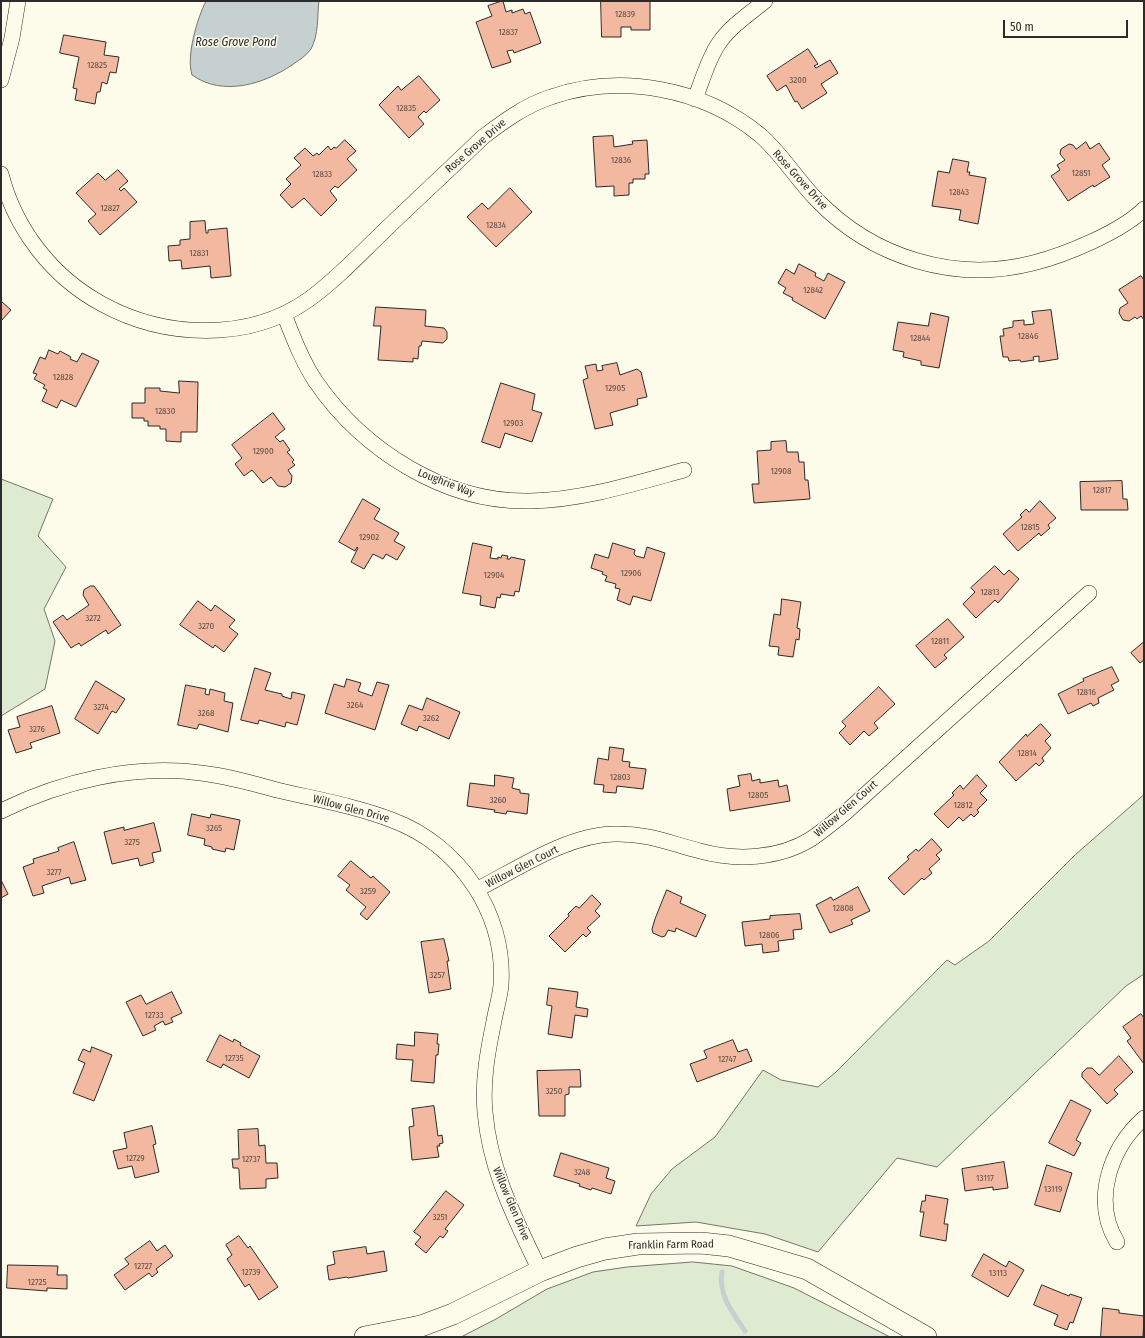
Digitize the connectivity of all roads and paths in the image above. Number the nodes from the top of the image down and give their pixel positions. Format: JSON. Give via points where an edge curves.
{"nodes":[{"id":1,"x":18,"y":1,"type":"edge"},
{"id":2,"x":765,"y":1,"type":"edge"},
{"id":3,"x":1,"y":80,"type":"edge"},
{"id":4,"x":695,"y":99,"type":"junction"},
{"id":5,"x":1,"y":174,"type":"edge"},
{"id":6,"x":1144,"y":210,"type":"edge"},
{"id":7,"x":284,"y":314,"type":"junction"},
{"id":8,"x":684,"y":470,"type":"dead end"},
{"id":9,"x":1089,"y":593,"type":"dead end"},
{"id":10,"x":1,"y":811,"type":"edge"},
{"id":11,"x":478,"y":889,"type":"junction"},
{"id":12,"x":1144,"y":1118,"type":"edge"},
{"id":13,"x":1117,"y":1242,"type":"dead end"},
{"id":14,"x":540,"y":1271,"type":"junction"},
{"id":15,"x":365,"y":1337,"type":"edge"},
{"id":16,"x":926,"y":1337,"type":"edge"}],
"edges":[{"from":1,"to":3,"type":"street"},
{"from":2,"to":4,"type":"street","via":[[728,32],[719,43]]},
{"from":4,"to":6,"type":"street","name":"Rose Grove Drive","via":[[724,112],[761,136],[818,201],[849,228],[885,249],[922,263],[983,271],[1023,266],[1062,255],[1127,223]]},
{"from":4,"to":7,"type":"street","name":"Rose Grove Drive","via":[[662,90],[615,85],[571,91],[529,106],[506,119],[484,137],[321,290]]},
{"from":5,"to":7,"type":"street","name":"Rose Grove Drive","via":[[10,203],[46,260],[75,288],[111,310],[149,324],[195,331],[245,326]]},
{"from":7,"to":8,"type":"street","name":"Loughrie Way","via":[[306,365],[341,414],[377,448],[418,473],[441,483],[496,499],[550,500],[591,494]]},
{"from":9,"to":11,"type":"street","name":"Willow Glen Court","via":[[845,812],[820,833],[793,848],[771,855],[724,856],[638,834],[589,837],[564,845]]},
{"from":10,"to":11,"type":"street","name":"Willow Glen Drive","via":[[38,794],[110,775],[173,771],[225,777],[394,820],[419,833],[442,850],[462,868]]},
{"from":11,"to":14,"type":"street","name":"Willow Glen Drive","via":[[498,940],[501,962],[501,986],[489,1043],[484,1089],[489,1145],[500,1184]]},
{"from":12,"to":13,"type":"street","via":[[1123,1141],[1109,1174],[1104,1199],[1105,1215]]},
{"from":14,"to":15,"type":"street","name":"Franklin Farm Road","via":[[453,1314],[421,1326]]},
{"from":14,"to":16,"type":"street","name":"Franklin Farm Road","via":[[584,1255],[638,1244],[701,1243],[729,1246],[807,1269]]}]}
